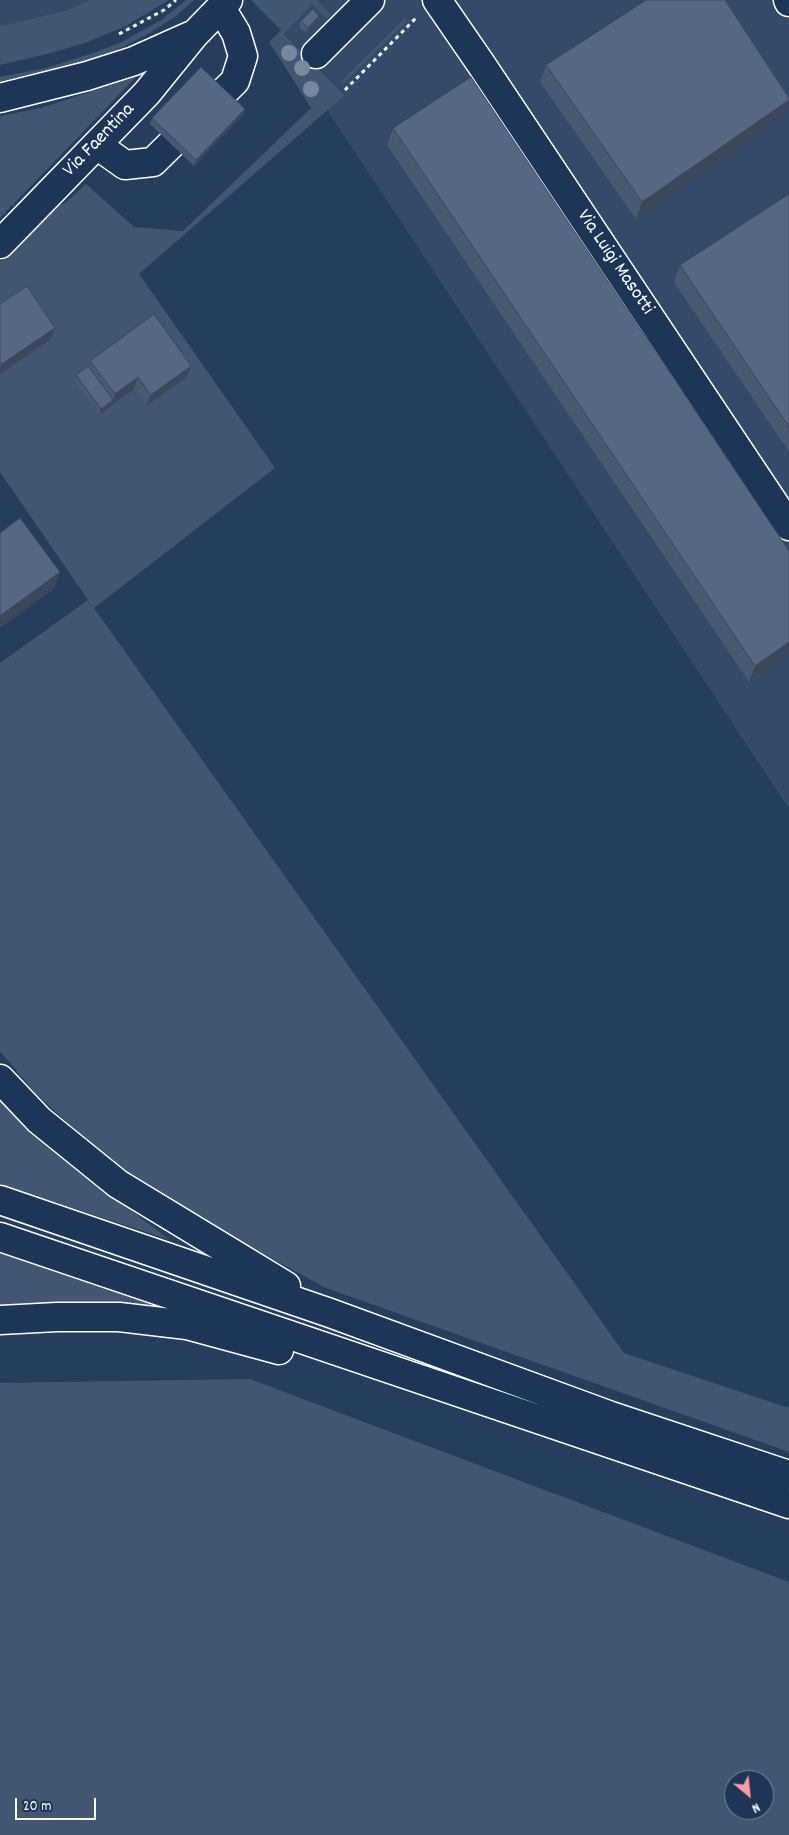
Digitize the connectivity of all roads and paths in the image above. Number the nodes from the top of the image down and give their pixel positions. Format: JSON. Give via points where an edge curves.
{"nodes":[{"id":1,"x":176,"y":0,"type":"edge"},
{"id":2,"x":370,"y":0,"type":"edge"},
{"id":3,"x":224,"y":4,"type":"edge"},
{"id":4,"x":428,"y":7,"type":"edge"},
{"id":5,"x":194,"y":35,"type":"junction"},
{"id":6,"x":116,"y":36,"type":"dead end"},
{"id":7,"x":316,"y":54,"type":"dead end"},
{"id":8,"x":344,"y":90,"type":"dead end"},
{"id":9,"x":0,"y":98,"type":"edge"},
{"id":10,"x":97,"y":145,"type":"junction"},
{"id":11,"x":0,"y":244,"type":"edge"},
{"id":12,"x":789,"y":526,"type":"edge"},
{"id":13,"x":0,"y":1079,"type":"edge"},
{"id":14,"x":0,"y":1200,"type":"edge"},
{"id":15,"x":0,"y":1237,"type":"edge"},
{"id":16,"x":330,"y":1313,"type":"junction"},
{"id":17,"x":0,"y":1320,"type":"edge"},
{"id":18,"x":626,"y":1450,"type":"junction"},
{"id":19,"x":789,"y":1475,"type":"edge"},
{"id":20,"x":789,"y":1504,"type":"edge"}],
"edges":[{"from":1,"to":6,"type":"path"},
{"from":2,"to":7,"type":"main road"},
{"from":3,"to":5,"type":"main road","name":"Via Faentina"},
{"from":3,"to":10,"type":"main road","via":[[243,56],[235,81],[153,162],[125,165]]},
{"from":4,"to":8,"type":"path"},
{"from":4,"to":12,"type":"main road","name":"Via Luigi Masotti"},
{"from":5,"to":9,"type":"main road","name":"Via Faentina","via":[[134,61]]},
{"from":5,"to":10,"type":"main road","name":"Via Faentina","via":[[147,93]]},
{"from":10,"to":11,"type":"main road","name":"Via Faentina"},
{"from":13,"to":16,"type":"main road","via":[[39,1120],[118,1184]]},
{"from":14,"to":16,"type":"main road"},
{"from":15,"to":18,"type":"main road"},
{"from":16,"to":19,"type":"main road","via":[[610,1416]]},
{"from":17,"to":18,"type":"main road","via":[[119,1317],[187,1325],[322,1364],[462,1412]]},
{"from":18,"to":20,"type":"main road"}]}
